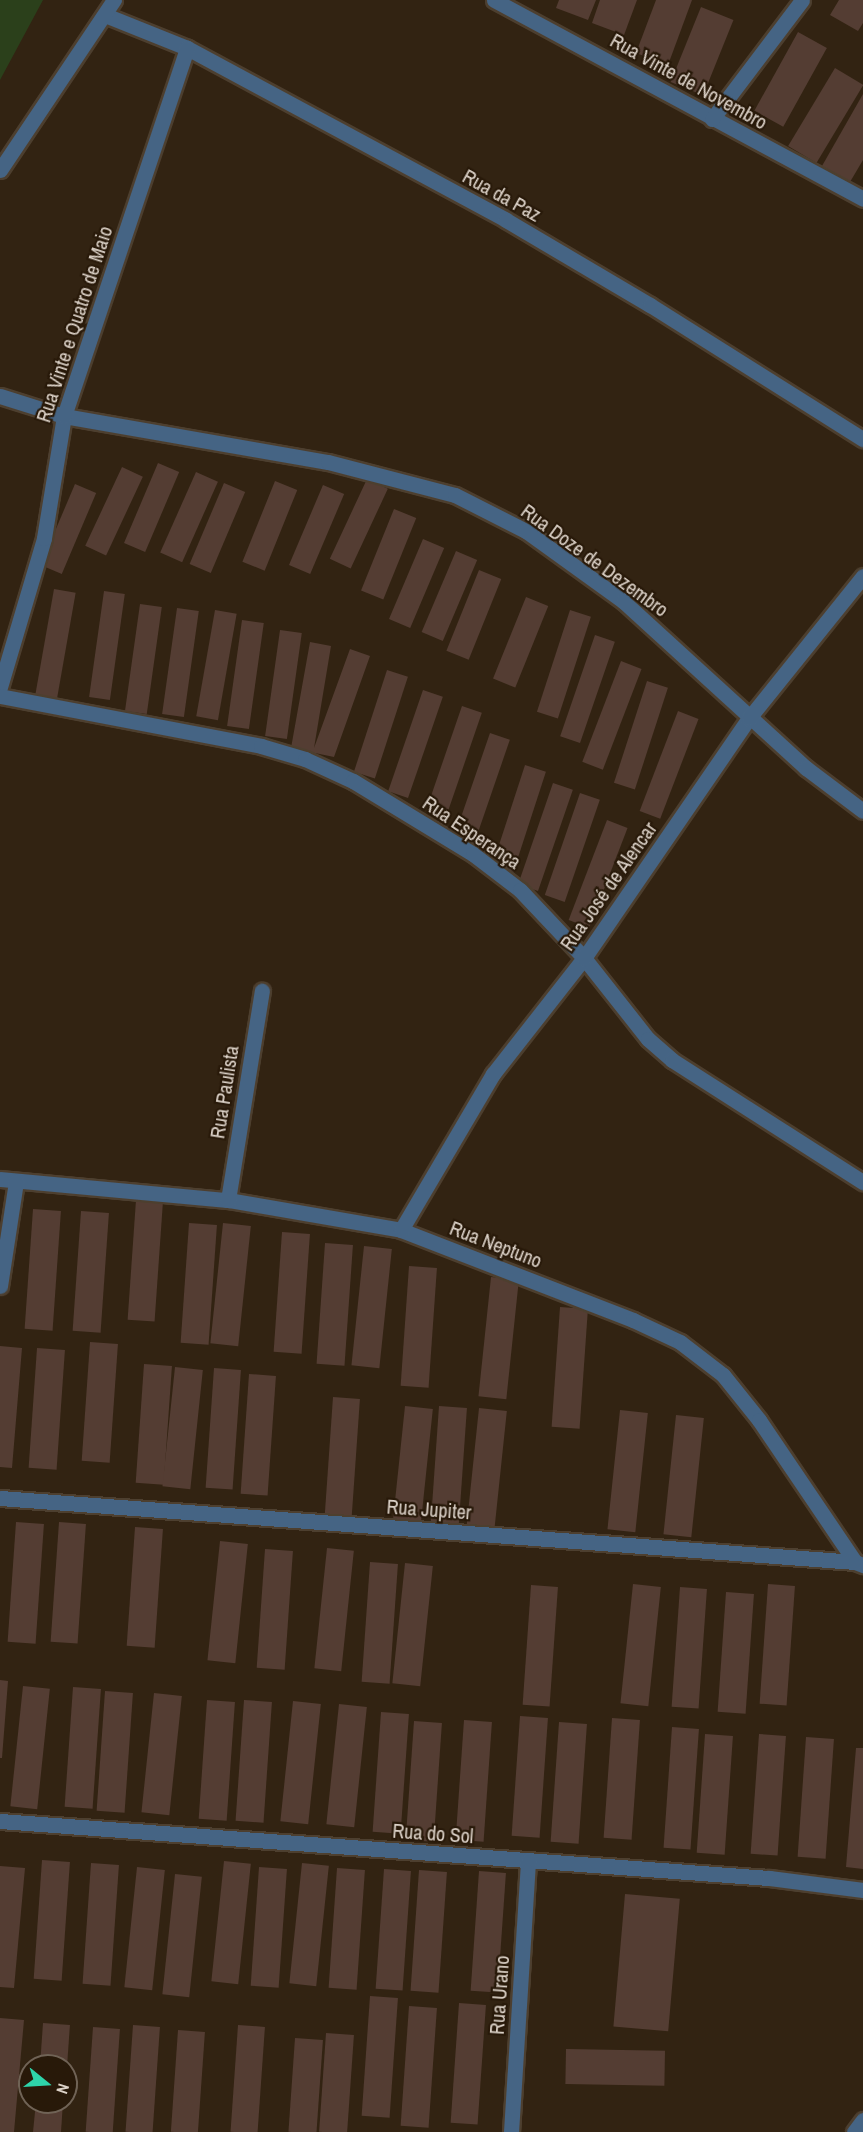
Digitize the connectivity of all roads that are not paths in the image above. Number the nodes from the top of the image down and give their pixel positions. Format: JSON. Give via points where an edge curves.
{"nodes":[{"id":1,"x":114,"y":0,"type":"edge"},
{"id":2,"x":494,"y":0,"type":"edge"},
{"id":3,"x":802,"y":0,"type":"edge"},
{"id":4,"x":105,"y":15,"type":"junction"},
{"id":5,"x":186,"y":48,"type":"junction"},
{"id":6,"x":712,"y":119,"type":"junction"},
{"id":7,"x":0,"y":170,"type":"edge"},
{"id":8,"x":863,"y":199,"type":"edge"},
{"id":9,"x":0,"y":396,"type":"edge"},
{"id":10,"x":63,"y":416,"type":"junction"},
{"id":11,"x":863,"y":439,"type":"edge"},
{"id":12,"x":863,"y":576,"type":"edge"},
{"id":13,"x":0,"y":687,"type":"edge"},
{"id":14,"x":0,"y":696,"type":"edge"},
{"id":15,"x":749,"y":718,"type":"junction"},
{"id":16,"x":863,"y":811,"type":"edge"},
{"id":17,"x":584,"y":958,"type":"junction"},
{"id":18,"x":262,"y":991,"type":"dead end"},
{"id":19,"x":0,"y":1179,"type":"edge"},
{"id":20,"x":16,"y":1181,"type":"junction"},
{"id":21,"x":863,"y":1182,"type":"edge"},
{"id":22,"x":228,"y":1200,"type":"junction"},
{"id":23,"x":401,"y":1230,"type":"junction"},
{"id":24,"x":0,"y":1286,"type":"edge"},
{"id":25,"x":0,"y":1498,"type":"edge"},
{"id":26,"x":859,"y":1563,"type":"edge"},
{"id":27,"x":0,"y":1821,"type":"edge"},
{"id":28,"x":528,"y":1861,"type":"junction"},
{"id":29,"x":863,"y":1890,"type":"edge"},
{"id":30,"x":863,"y":2120,"type":"edge"},
{"id":31,"x":511,"y":2132,"type":"edge"},
{"id":32,"x":854,"y":2132,"type":"edge"}],
"edges":[{"from":1,"to":4,"type":"street"},
{"from":2,"to":6,"type":"street","name":"Rua Vinte de Novembro"},
{"from":3,"to":6,"type":"street"},
{"from":4,"to":5,"type":"street","name":"Rua da Paz"},
{"from":4,"to":7,"type":"street"},
{"from":5,"to":10,"type":"street","name":"Rua Vinte e Quatro de Maio"},
{"from":5,"to":11,"type":"street","name":"Rua da Paz","via":[[506,220]]},
{"from":6,"to":8,"type":"street","name":"Rua Vinte de Novembro"},
{"from":9,"to":10,"type":"street","name":"Rua Doze de Dezembro"},
{"from":10,"to":13,"type":"street","name":"Rua Vinte e Quatro de Maio","via":[[44,538]]},
{"from":10,"to":15,"type":"street","name":"Rua Doze de Dezembro","via":[[327,462],[455,495],[526,531],[623,601],[700,668]]},
{"from":12,"to":15,"type":"street","name":"Rua José de Alencar"},
{"from":14,"to":17,"type":"street","name":"Rua Esperança","via":[[261,746],[305,759],[353,781],[473,854],[520,890]]},
{"from":15,"to":16,"type":"street","name":"Rua Doze de Dezembro"},
{"from":15,"to":17,"type":"street","name":"Rua José de Alencar"},
{"from":17,"to":21,"type":"street","name":"Rua Esperança","via":[[648,1039],[672,1060]]},
{"from":17,"to":23,"type":"street","name":"Rua José de Alencar","via":[[493,1074]]},
{"from":18,"to":22,"type":"street","name":"Rua Paulista"},
{"from":19,"to":20,"type":"street","name":"Rua Neptuno"},
{"from":20,"to":22,"type":"street","name":"Rua Neptuno"},
{"from":20,"to":24,"type":"street"},
{"from":22,"to":23,"type":"street","name":"Rua Neptuno"},
{"from":23,"to":26,"type":"street","name":"Rua Neptuno","via":[[680,1342],[730,1384]]},
{"from":25,"to":26,"type":"street","name":"Rua Jupiter"},
{"from":27,"to":28,"type":"street","name":"Rua do Sol"},
{"from":28,"to":29,"type":"street","name":"Rua do Sol","via":[[769,1878]]},
{"from":28,"to":31,"type":"street","name":"Rua Urano"},
{"from":30,"to":32,"type":"street"}]}
